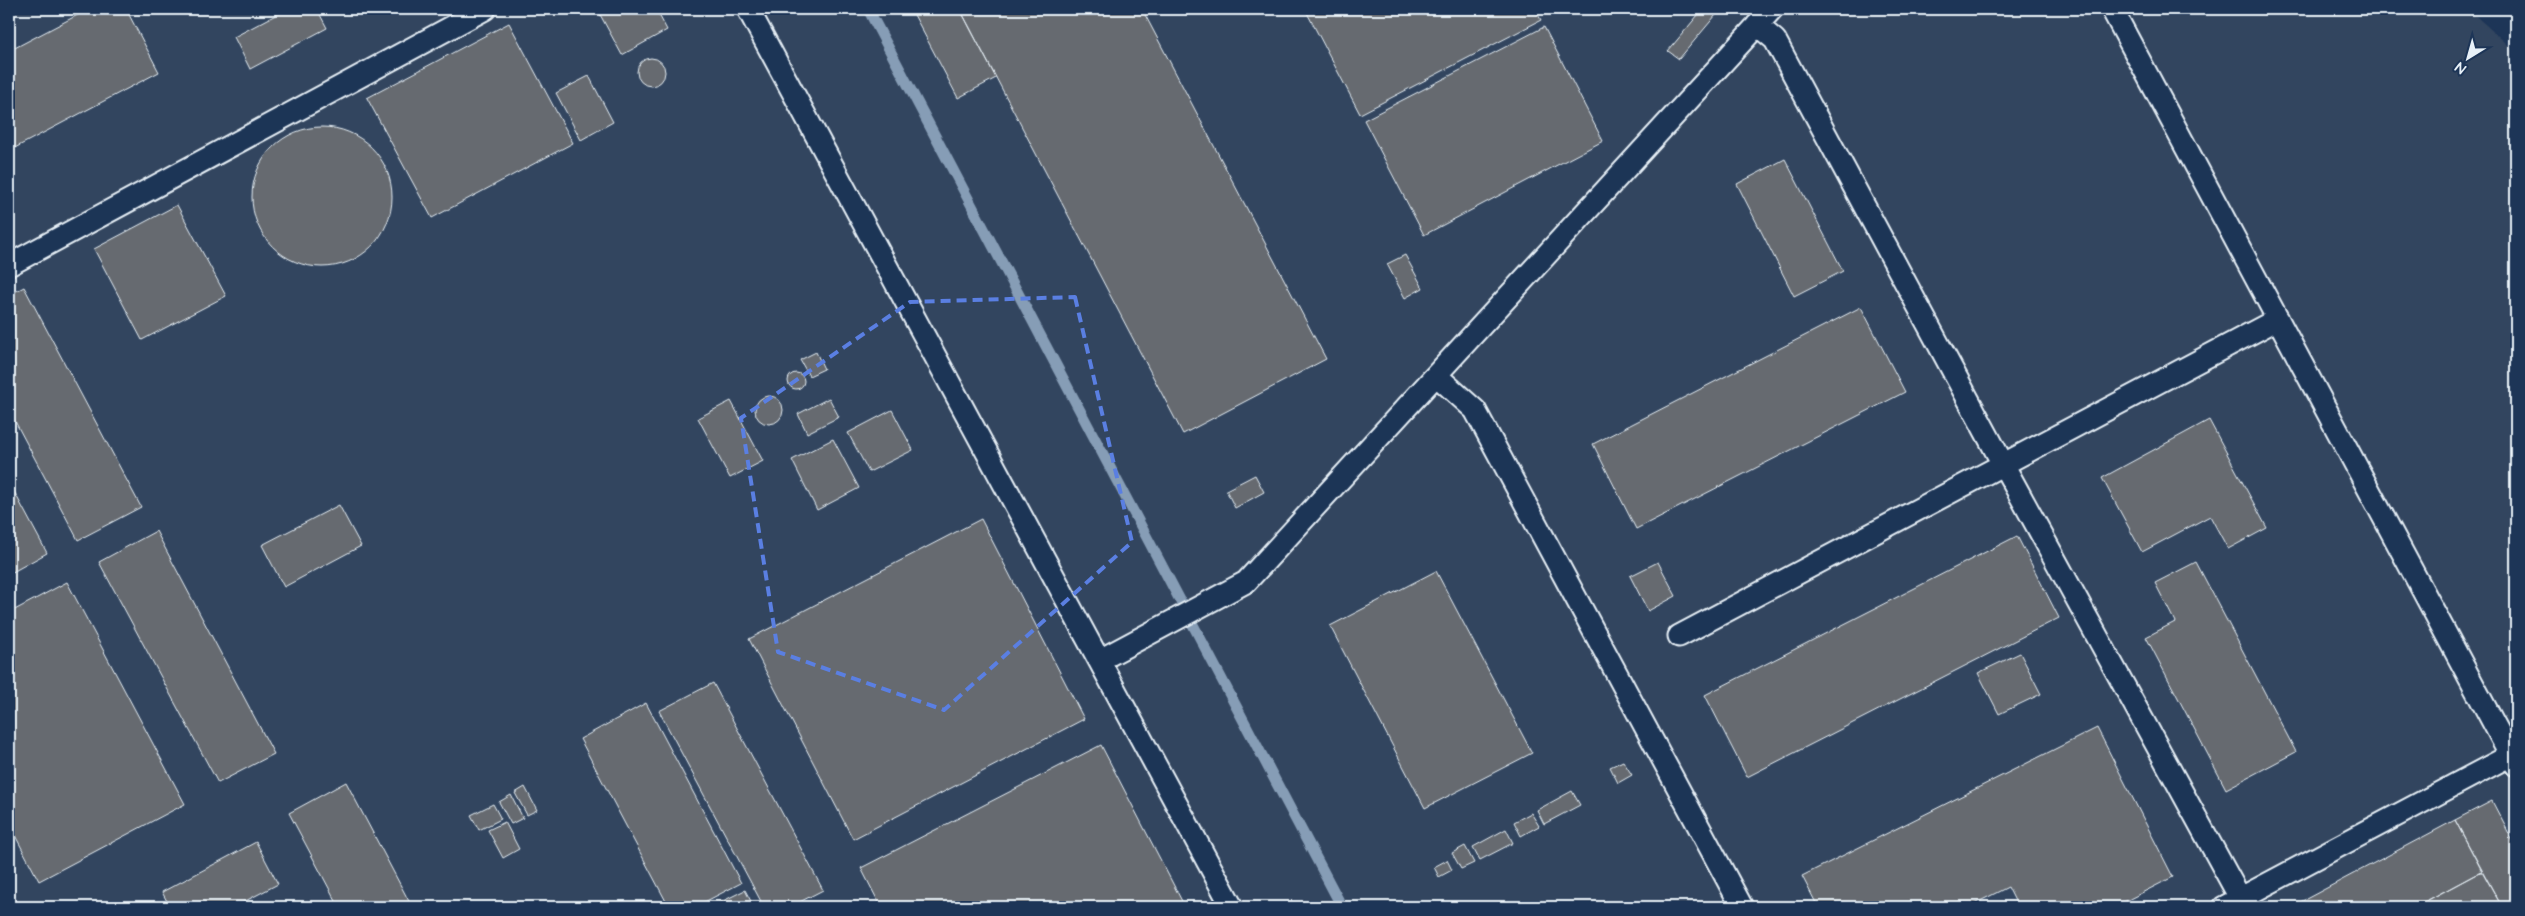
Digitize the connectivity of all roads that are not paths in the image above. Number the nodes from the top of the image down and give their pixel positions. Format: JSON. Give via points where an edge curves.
{"nodes":[{"id":1,"x":485,"y":9,"type":"edge"},
{"id":2,"x":748,"y":9,"type":"edge"},
{"id":3,"x":1772,"y":9,"type":"edge"},
{"id":4,"x":2112,"y":9,"type":"edge"},
{"id":5,"x":1757,"y":26,"type":"junction"},
{"id":6,"x":9,"y":265,"type":"edge"},
{"id":7,"x":2278,"y":319,"type":"junction"},
{"id":8,"x":1437,"y":376,"type":"junction"},
{"id":9,"x":2004,"y":466,"type":"junction"},
{"id":10,"x":1679,"y":636,"type":"dead end"},
{"id":11,"x":1100,"y":660,"type":"junction"},
{"id":12,"x":2514,"y":760,"type":"edge"},
{"id":13,"x":2237,"y":904,"type":"edge"},
{"id":14,"x":1232,"y":907,"type":"edge"},
{"id":15,"x":1742,"y":907,"type":"edge"}],
"edges":[{"from":1,"to":6,"type":"lane"},
{"from":2,"to":11,"type":"lane"},
{"from":3,"to":5,"type":"lane"},
{"from":4,"to":7,"type":"lane"},
{"from":5,"to":8,"type":"lane"},
{"from":5,"to":9,"type":"lane","via":[[1775,40]]},
{"from":7,"to":9,"type":"lane"},
{"from":7,"to":12,"type":"lane"},
{"from":8,"to":11,"type":"lane","via":[[1246,582]]},
{"from":8,"to":15,"type":"lane","via":[[1475,410]]},
{"from":9,"to":10,"type":"lane"},
{"from":9,"to":13,"type":"lane"},
{"from":11,"to":14,"type":"lane"},
{"from":12,"to":13,"type":"lane"}]}
